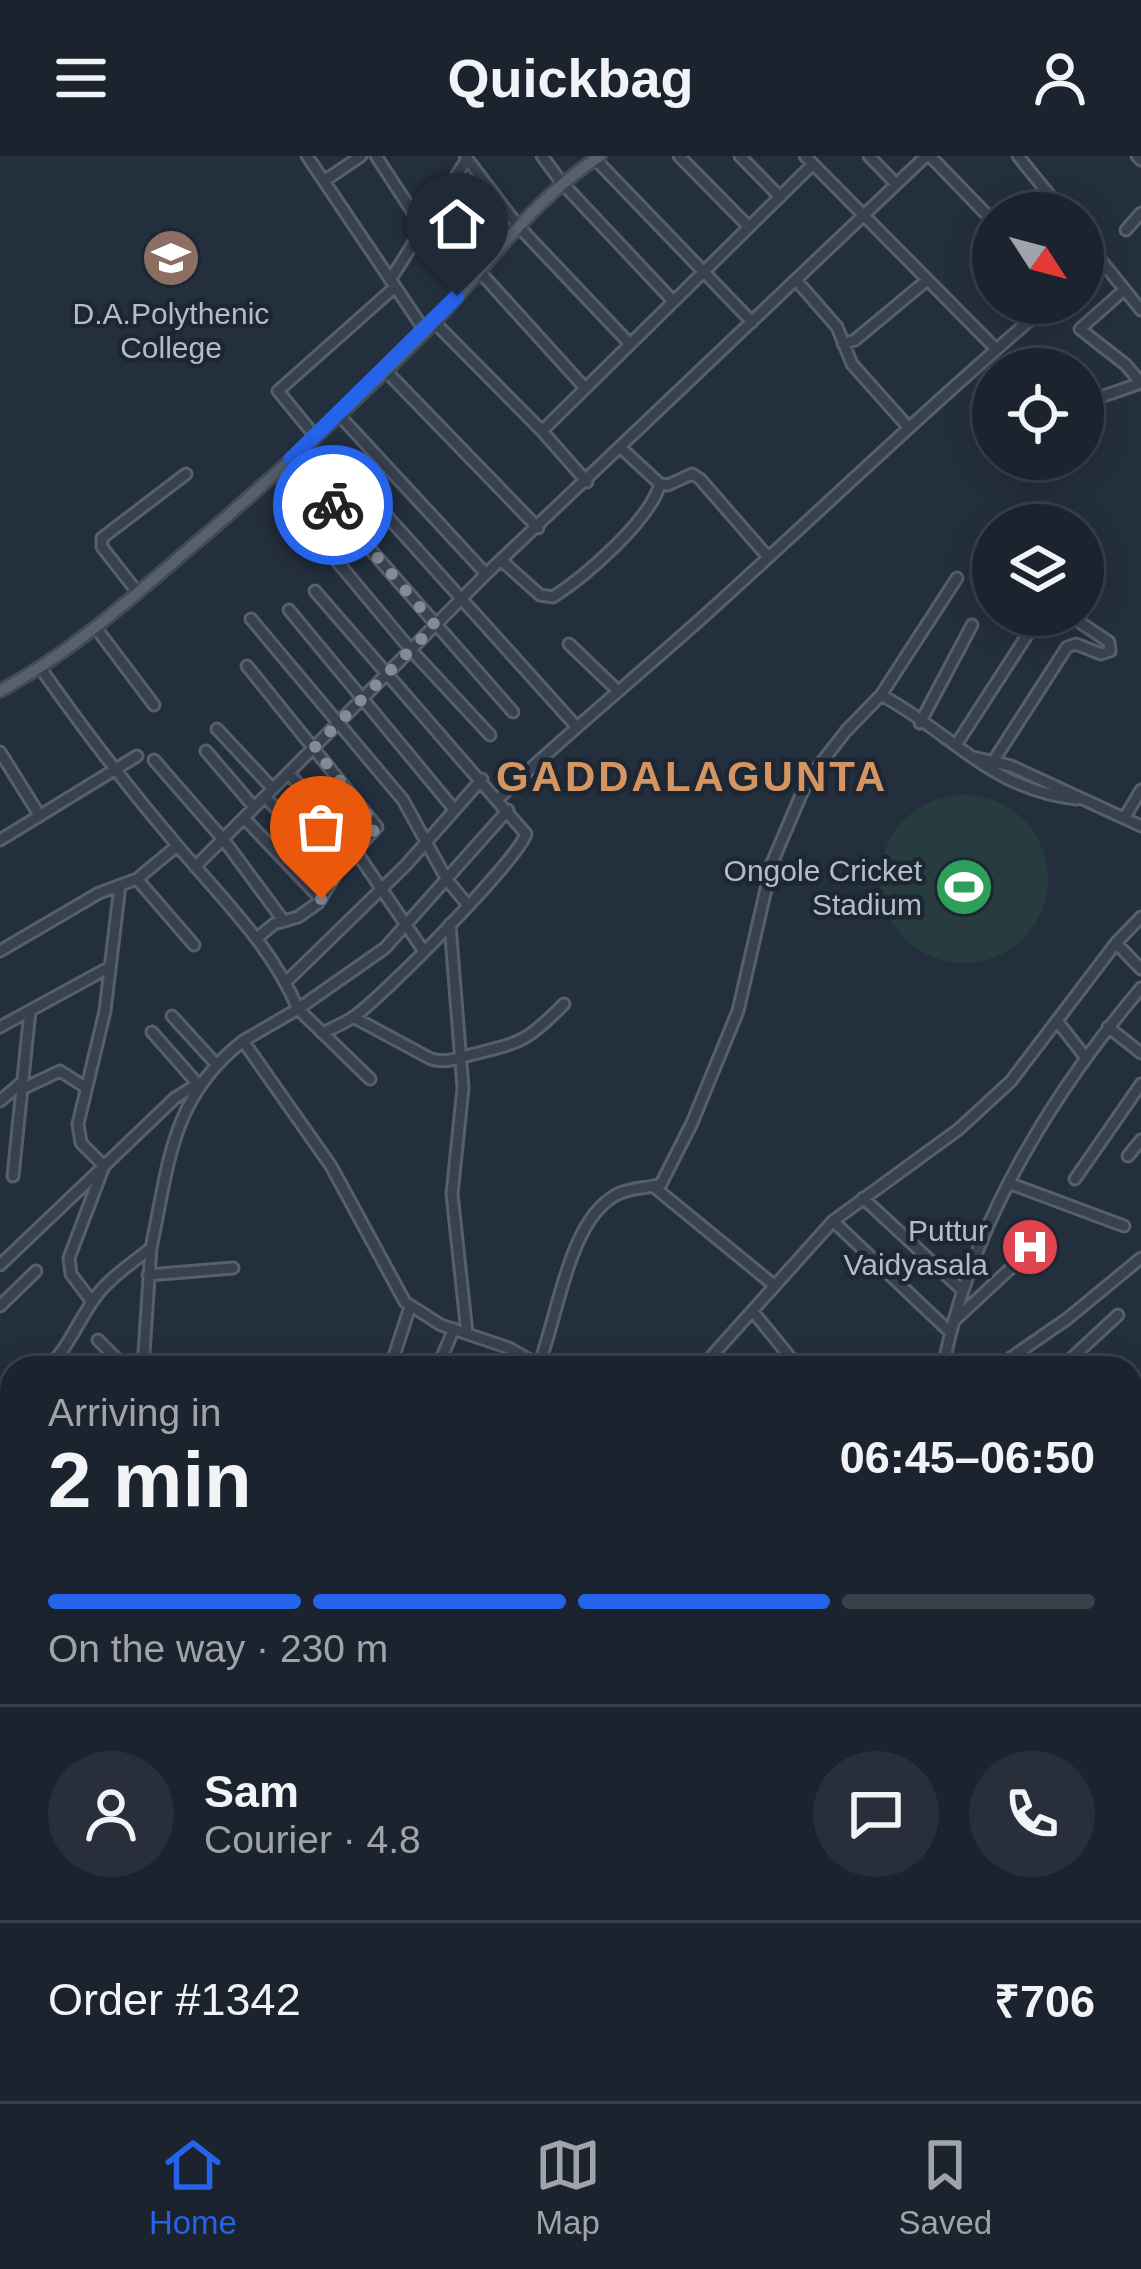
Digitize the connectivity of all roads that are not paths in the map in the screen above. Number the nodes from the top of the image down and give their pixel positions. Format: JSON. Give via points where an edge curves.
{"nodes":[{"id":1,"x":307,"y":156,"type":"edge"},
{"id":2,"x":361,"y":156,"type":"edge"},
{"id":3,"x":376,"y":156,"type":"edge"},
{"id":4,"x":542,"y":156,"type":"edge"},
{"id":5,"x":679,"y":156,"type":"edge"},
{"id":6,"x":740,"y":156,"type":"edge"},
{"id":7,"x":869,"y":156,"type":"edge"},
{"id":8,"x":928,"y":156,"type":"edge"},
{"id":9,"x":1018,"y":156,"type":"edge"},
{"id":10,"x":466,"y":157,"type":"edge"},
{"id":11,"x":598,"y":157,"type":"edge"},
{"id":12,"x":809,"y":160,"type":"edge"},
{"id":13,"x":324,"y":181,"type":"junction"},
{"id":14,"x":562,"y":183,"type":"junction"},
{"id":15,"x":896,"y":184,"type":"junction"},
{"id":16,"x":1047,"y":192,"type":"edge"},
{"id":17,"x":780,"y":196,"type":"junction"},
{"id":18,"x":972,"y":200,"type":"edge"},
{"id":19,"x":1141,"y":213,"type":"edge"},
{"id":20,"x":862,"y":216,"type":"junction"},
{"id":21,"x":519,"y":227,"type":"junction"},
{"id":22,"x":748,"y":227,"type":"junction"},
{"id":23,"x":423,"y":228,"type":"junction"},
{"id":24,"x":1126,"y":230,"type":"dead end"},
{"id":25,"x":1104,"y":264,"type":"edge"},
{"id":26,"x":479,"y":271,"type":"junction"},
{"id":27,"x":704,"y":271,"type":"junction"},
{"id":28,"x":796,"y":280,"type":"junction"},
{"id":29,"x":926,"y":281,"type":"junction"},
{"id":30,"x":393,"y":283,"type":"junction"},
{"id":31,"x":1124,"y":290,"type":"junction"},
{"id":32,"x":673,"y":301,"type":"junction"},
{"id":33,"x":1141,"y":310,"type":"edge"},
{"id":34,"x":752,"y":322,"type":"junction"},
{"id":35,"x":1025,"y":324,"type":"edge"},
{"id":36,"x":430,"y":326,"type":"junction"},
{"id":37,"x":629,"y":343,"type":"junction"},
{"id":38,"x":843,"y":344,"type":"junction"},
{"id":39,"x":995,"y":348,"type":"edge"},
{"id":40,"x":997,"y":348,"type":"edge"},
{"id":41,"x":972,"y":367,"type":"edge"},
{"id":42,"x":385,"y":370,"type":"junction"},
{"id":43,"x":1141,"y":383,"type":"edge"},
{"id":44,"x":585,"y":388,"type":"junction"},
{"id":45,"x":1104,"y":396,"type":"edge"},
{"id":46,"x":339,"y":415,"type":"junction"},
{"id":47,"x":909,"y":428,"type":"junction"},
{"id":48,"x":542,"y":431,"type":"junction"},
{"id":49,"x":315,"y":436,"type":"junction"},
{"id":50,"x":621,"y":448,"type":"junction"},
{"id":51,"x":291,"y":459,"type":"junction"},
{"id":52,"x":186,"y":474,"type":"dead end"},
{"id":53,"x":586,"y":482,"type":"junction"},
{"id":54,"x":660,"y":484,"type":"junction"},
{"id":55,"x":386,"y":515,"type":"dead end"},
{"id":56,"x":538,"y":528,"type":"junction"},
{"id":57,"x":330,"y":553,"type":"dead end"},
{"id":58,"x":768,"y":556,"type":"junction"},
{"id":59,"x":502,"y":561,"type":"junction"},
{"id":60,"x":487,"y":574,"type":"junction"},
{"id":61,"x":957,"y":578,"type":"dead end"},
{"id":62,"x":315,"y":591,"type":"dead end"},
{"id":63,"x":138,"y":593,"type":"junction"},
{"id":64,"x":460,"y":600,"type":"junction"},
{"id":65,"x":289,"y":610,"type":"dead end"},
{"id":66,"x":251,"y":619,"type":"dead end"},
{"id":67,"x":435,"y":625,"type":"junction"},
{"id":68,"x":972,"y":625,"type":"dead end"},
{"id":69,"x":96,"y":628,"type":"junction"},
{"id":70,"x":1027,"y":636,"type":"edge"},
{"id":71,"x":1100,"y":636,"type":"edge"},
{"id":72,"x":569,"y":644,"type":"dead end"},
{"id":73,"x":411,"y":650,"type":"junction"},
{"id":74,"x":247,"y":666,"type":"dead end"},
{"id":75,"x":40,"y":669,"type":"junction"},
{"id":76,"x":386,"y":675,"type":"junction"},
{"id":77,"x":617,"y":690,"type":"junction"},
{"id":78,"x":0,"y":691,"type":"edge"},
{"id":79,"x":881,"y":695,"type":"junction"},
{"id":80,"x":362,"y":699,"type":"junction"},
{"id":81,"x":154,"y":705,"type":"dead end"},
{"id":82,"x":513,"y":712,"type":"dead end"},
{"id":83,"x":338,"y":723,"type":"junction"},
{"id":84,"x":920,"y":723,"type":"junction"},
{"id":85,"x":575,"y":725,"type":"junction"},
{"id":86,"x":218,"y":729,"type":"dead end"},
{"id":87,"x":490,"y":735,"type":"dead end"},
{"id":88,"x":956,"y":745,"type":"junction"},
{"id":89,"x":314,"y":748,"type":"junction"},
{"id":90,"x":206,"y":751,"type":"dead end"},
{"id":91,"x":0,"y":752,"type":"edge"},
{"id":92,"x":137,"y":756,"type":"dead end"},
{"id":93,"x":973,"y":757,"type":"junction"},
{"id":94,"x":154,"y":760,"type":"dead end"},
{"id":95,"x":994,"y":760,"type":"junction"},
{"id":96,"x":114,"y":771,"type":"junction"},
{"id":97,"x":289,"y":773,"type":"junction"},
{"id":98,"x":14,"y":774,"type":"junction"},
{"id":99,"x":482,"y":779,"type":"junction"},
{"id":100,"x":0,"y":782,"type":"edge"},
{"id":101,"x":1141,"y":790,"type":"edge"},
{"id":102,"x":269,"y":792,"type":"junction"},
{"id":103,"x":498,"y":799,"type":"junction"},
{"id":104,"x":1076,"y":799,"type":"junction"},
{"id":105,"x":254,"y":808,"type":"junction"},
{"id":106,"x":453,"y":808,"type":"junction"},
{"id":107,"x":508,"y":810,"type":"junction"},
{"id":108,"x":40,"y":815,"type":"junction"},
{"id":109,"x":1125,"y":817,"type":"junction"},
{"id":110,"x":244,"y":818,"type":"junction"},
{"id":111,"x":1141,"y":826,"type":"edge"},
{"id":112,"x":223,"y":839,"type":"junction"},
{"id":113,"x":0,"y":840,"type":"edge"},
{"id":114,"x":427,"y":842,"type":"junction"},
{"id":115,"x":177,"y":846,"type":"junction"},
{"id":116,"x":356,"y":848,"type":"junction"},
{"id":117,"x":320,"y":855,"type":"dead end"},
{"id":118,"x":195,"y":867,"type":"junction"},
{"id":119,"x":136,"y":879,"type":"junction"},
{"id":120,"x":446,"y":880,"type":"junction"},
{"id":121,"x":120,"y":885,"type":"junction"},
{"id":122,"x":383,"y":888,"type":"junction"},
{"id":123,"x":321,"y":899,"type":"junction"},
{"id":124,"x":466,"y":904,"type":"junction"},
{"id":125,"x":1141,"y":916,"type":"edge"},
{"id":126,"x":283,"y":920,"type":"junction"},
{"id":127,"x":450,"y":924,"type":"junction"},
{"id":128,"x":408,"y":926,"type":"junction"},
{"id":129,"x":257,"y":938,"type":"junction"},
{"id":130,"x":1116,"y":944,"type":"junction"},
{"id":131,"x":194,"y":945,"type":"dead end"},
{"id":132,"x":423,"y":950,"type":"junction"},
{"id":133,"x":0,"y":951,"type":"edge"},
{"id":134,"x":108,"y":968,"type":"junction"},
{"id":135,"x":1141,"y":969,"type":"edge"},
{"id":136,"x":286,"y":982,"type":"junction"},
{"id":137,"x":1141,"y":988,"type":"edge"},
{"id":138,"x":564,"y":1004,"type":"dead end"},
{"id":139,"x":298,"y":1009,"type":"junction"},
{"id":140,"x":30,"y":1011,"type":"junction"},
{"id":141,"x":172,"y":1016,"type":"dead end"},
{"id":142,"x":353,"y":1017,"type":"junction"},
{"id":143,"x":1057,"y":1021,"type":"junction"},
{"id":144,"x":0,"y":1027,"type":"edge"},
{"id":145,"x":1108,"y":1027,"type":"junction"},
{"id":146,"x":152,"y":1032,"type":"dead end"},
{"id":147,"x":322,"y":1034,"type":"junction"},
{"id":148,"x":243,"y":1041,"type":"junction"},
{"id":149,"x":1141,"y":1053,"type":"edge"},
{"id":150,"x":460,"y":1058,"type":"junction"},
{"id":151,"x":1086,"y":1058,"type":"junction"},
{"id":152,"x":215,"y":1063,"type":"junction"},
{"id":153,"x":370,"y":1079,"type":"dead end"},
{"id":154,"x":199,"y":1082,"type":"junction"},
{"id":155,"x":1141,"y":1084,"type":"edge"},
{"id":156,"x":21,"y":1087,"type":"junction"},
{"id":157,"x":85,"y":1087,"type":"junction"},
{"id":158,"x":0,"y":1101,"type":"edge"},
{"id":159,"x":1141,"y":1140,"type":"edge"},
{"id":160,"x":1128,"y":1156,"type":"dead end"},
{"id":161,"x":14,"y":1159,"type":"junction"},
{"id":162,"x":0,"y":1166,"type":"edge"},
{"id":163,"x":104,"y":1166,"type":"junction"},
{"id":164,"x":13,"y":1176,"type":"dead end"},
{"id":165,"x":1075,"y":1179,"type":"dead end"},
{"id":166,"x":1011,"y":1184,"type":"junction"},
{"id":167,"x":654,"y":1187,"type":"junction"},
{"id":168,"x":863,"y":1198,"type":"junction"},
{"id":169,"x":833,"y":1221,"type":"junction"},
{"id":170,"x":1124,"y":1226,"type":"dead end"},
{"id":171,"x":151,"y":1248,"type":"junction"},
{"id":172,"x":1141,"y":1258,"type":"edge"},
{"id":173,"x":0,"y":1264,"type":"edge"},
{"id":174,"x":1013,"y":1267,"type":"dead end"},
{"id":175,"x":233,"y":1268,"type":"dead end"},
{"id":176,"x":36,"y":1271,"type":"dead end"},
{"id":177,"x":148,"y":1275,"type":"junction"},
{"id":178,"x":775,"y":1286,"type":"junction"},
{"id":179,"x":962,"y":1290,"type":"junction"},
{"id":180,"x":92,"y":1302,"type":"junction"},
{"id":181,"x":0,"y":1306,"type":"edge"},
{"id":182,"x":410,"y":1307,"type":"junction"},
{"id":183,"x":754,"y":1313,"type":"junction"},
{"id":184,"x":1118,"y":1315,"type":"dead end"},
{"id":185,"x":951,"y":1327,"type":"junction"},
{"id":186,"x":454,"y":1329,"type":"junction"},
{"id":187,"x":466,"y":1334,"type":"junction"},
{"id":188,"x":98,"y":1340,"type":"dead end"},
{"id":189,"x":60,"y":1356,"type":"edge"},
{"id":190,"x":114,"y":1356,"type":"edge"},
{"id":191,"x":144,"y":1356,"type":"edge"},
{"id":192,"x":394,"y":1356,"type":"edge"},
{"id":193,"x":442,"y":1356,"type":"edge"},
{"id":194,"x":518,"y":1356,"type":"edge"},
{"id":195,"x":545,"y":1356,"type":"edge"},
{"id":196,"x":717,"y":1356,"type":"edge"},
{"id":197,"x":789,"y":1356,"type":"edge"},
{"id":198,"x":945,"y":1356,"type":"edge"},
{"id":199,"x":1014,"y":1356,"type":"edge"},
{"id":200,"x":1074,"y":1356,"type":"edge"}],
"edges":[{"from":1,"to":13,"type":"street"},
{"from":2,"to":13,"type":"street"},
{"from":3,"to":23,"type":"street"},
{"from":4,"to":14,"type":"street"},
{"from":5,"to":22,"type":"street"},
{"from":6,"to":17,"type":"street"},
{"from":7,"to":15,"type":"street"},
{"from":8,"to":15,"type":"street"},
{"from":8,"to":18,"type":"street"},
{"from":9,"to":16,"type":"street"},
{"from":10,"to":21,"type":"street"},
{"from":10,"to":23,"type":"street"},
{"from":11,"to":14,"type":"main road"},
{"from":11,"to":27,"type":"street"},
{"from":12,"to":17,"type":"street"},
{"from":12,"to":20,"type":"street"},
{"from":13,"to":30,"type":"street"},
{"from":14,"to":21,"type":"main road"},
{"from":14,"to":32,"type":"street"},
{"from":15,"to":20,"type":"street"},
{"from":17,"to":22,"type":"street"},
{"from":19,"to":24,"type":"street"},
{"from":20,"to":28,"type":"street"},
{"from":20,"to":29,"type":"street"},
{"from":21,"to":26,"type":"main road"},
{"from":21,"to":37,"type":"street"},
{"from":22,"to":27,"type":"street"},
{"from":23,"to":30,"type":"street"},
{"from":25,"to":31,"type":"street"},
{"from":26,"to":36,"type":"main road"},
{"from":26,"to":44,"type":"street"},
{"from":27,"to":32,"type":"street"},
{"from":27,"to":34,"type":"street"},
{"from":28,"to":34,"type":"street"},
{"from":28,"to":38,"type":"street"},
{"from":29,"to":38,"type":"street"},
{"from":29,"to":39,"type":"street"},
{"from":30,"to":36,"type":"street"},
{"from":30,"to":49,"type":"street","via":[[278,391]]},
{"from":31,"to":33,"type":"street"},
{"from":31,"to":43,"type":"street","via":[[1080,329]]},
{"from":32,"to":37,"type":"street"},
{"from":34,"to":50,"type":"street"},
{"from":35,"to":40,"type":"street"},
{"from":36,"to":42,"type":"main road"},
{"from":36,"to":48,"type":"street"},
{"from":37,"to":44,"type":"street"},
{"from":38,"to":47,"type":"street"},
{"from":41,"to":47,"type":"street"},
{"from":42,"to":46,"type":"main road"},
{"from":42,"to":56,"type":"street"},
{"from":43,"to":45,"type":"street"},
{"from":44,"to":48,"type":"street"},
{"from":46,"to":49,"type":"main road"},
{"from":46,"to":60,"type":"street"},
{"from":47,"to":58,"type":"street"},
{"from":48,"to":53,"type":"street"},
{"from":49,"to":51,"type":"main road"},
{"from":50,"to":53,"type":"street"},
{"from":50,"to":54,"type":"street"},
{"from":51,"to":63,"type":"main road"},
{"from":51,"to":67,"type":"street"},
{"from":52,"to":63,"type":"street","via":[[102,538]]},
{"from":53,"to":56,"type":"street"},
{"from":54,"to":58,"type":"street","via":[[700,479]]},
{"from":54,"to":59,"type":"street","via":[[653,505],[554,597],[540,595]]},
{"from":55,"to":64,"type":"street"},
{"from":56,"to":59,"type":"street"},
{"from":57,"to":73,"type":"street"},
{"from":58,"to":77,"type":"street"},
{"from":59,"to":60,"type":"street"},
{"from":60,"to":64,"type":"street"},
{"from":61,"to":79,"type":"street"},
{"from":62,"to":76,"type":"street"},
{"from":63,"to":69,"type":"main road"},
{"from":64,"to":67,"type":"street"},
{"from":64,"to":85,"type":"street"},
{"from":65,"to":80,"type":"street"},
{"from":66,"to":83,"type":"street"},
{"from":67,"to":73,"type":"street"},
{"from":67,"to":82,"type":"street"},
{"from":68,"to":84,"type":"street"},
{"from":69,"to":75,"type":"main road"},
{"from":69,"to":81,"type":"street"},
{"from":70,"to":88,"type":"street"},
{"from":71,"to":95,"type":"street","via":[[1110,651],[1067,647]]},
{"from":72,"to":77,"type":"street"},
{"from":73,"to":76,"type":"street"},
{"from":73,"to":87,"type":"street"},
{"from":74,"to":89,"type":"street"},
{"from":75,"to":78,"type":"main road"},
{"from":75,"to":96,"type":"street"},
{"from":76,"to":80,"type":"street"},
{"from":76,"to":99,"type":"street"},
{"from":77,"to":85,"type":"street"},
{"from":79,"to":84,"type":"street"},
{"from":79,"to":167,"type":"street","via":[[807,781],[790,817],[738,1011],[667,1178]]},
{"from":80,"to":83,"type":"street"},
{"from":80,"to":106,"type":"street"},
{"from":83,"to":89,"type":"street"},
{"from":83,"to":114,"type":"street"},
{"from":84,"to":88,"type":"street"},
{"from":85,"to":103,"type":"street"},
{"from":86,"to":102,"type":"street"},
{"from":88,"to":93,"type":"street"},
{"from":89,"to":97,"type":"street"},
{"from":89,"to":116,"type":"street","via":[[376,825]]},
{"from":90,"to":105,"type":"street"},
{"from":91,"to":98,"type":"street"},
{"from":92,"to":96,"type":"street"},
{"from":93,"to":95,"type":"street"},
{"from":93,"to":104,"type":"street","via":[[1006,781]]},
{"from":94,"to":112,"type":"street"},
{"from":95,"to":104,"type":"street"},
{"from":96,"to":108,"type":"street"},
{"from":96,"to":115,"type":"street"},
{"from":97,"to":102,"type":"street"},
{"from":97,"to":116,"type":"street"},
{"from":98,"to":100,"type":"street"},
{"from":98,"to":108,"type":"street"},
{"from":99,"to":103,"type":"street"},
{"from":99,"to":106,"type":"street"},
{"from":101,"to":109,"type":"street"},
{"from":102,"to":105,"type":"street"},
{"from":102,"to":117,"type":"street"},
{"from":103,"to":107,"type":"street"},
{"from":104,"to":109,"type":"street"},
{"from":105,"to":110,"type":"street"},
{"from":106,"to":114,"type":"street"},
{"from":107,"to":120,"type":"street"},
{"from":107,"to":124,"type":"street","via":[[524,842]]},
{"from":108,"to":113,"type":"street"},
{"from":109,"to":111,"type":"street"},
{"from":110,"to":112,"type":"street"},
{"from":110,"to":123,"type":"street"},
{"from":112,"to":118,"type":"street"},
{"from":112,"to":126,"type":"street"},
{"from":114,"to":120,"type":"street"},
{"from":114,"to":122,"type":"street"},
{"from":115,"to":118,"type":"street"},
{"from":115,"to":119,"type":"street"},
{"from":116,"to":122,"type":"street"},
{"from":116,"to":123,"type":"street"},
{"from":118,"to":129,"type":"street"},
{"from":119,"to":121,"type":"street"},
{"from":119,"to":131,"type":"street"},
{"from":120,"to":124,"type":"street"},
{"from":120,"to":128,"type":"street"},
{"from":121,"to":133,"type":"street"},
{"from":121,"to":134,"type":"street"},
{"from":122,"to":128,"type":"street"},
{"from":122,"to":136,"type":"street"},
{"from":123,"to":126,"type":"street"},
{"from":124,"to":127,"type":"street"},
{"from":125,"to":130,"type":"street"},
{"from":126,"to":129,"type":"street"},
{"from":127,"to":132,"type":"street"},
{"from":127,"to":150,"type":"street"},
{"from":128,"to":132,"type":"street"},
{"from":128,"to":139,"type":"street"},
{"from":129,"to":136,"type":"street"},
{"from":130,"to":135,"type":"street"},
{"from":130,"to":143,"type":"street"},
{"from":132,"to":142,"type":"street"},
{"from":134,"to":140,"type":"street"},
{"from":134,"to":157,"type":"street"},
{"from":136,"to":139,"type":"street"},
{"from":137,"to":145,"type":"street"},
{"from":138,"to":150,"type":"street","via":[[508,1048]]},
{"from":139,"to":147,"type":"street"},
{"from":139,"to":148,"type":"street"},
{"from":140,"to":144,"type":"street"},
{"from":140,"to":156,"type":"street"},
{"from":141,"to":152,"type":"street"},
{"from":142,"to":147,"type":"street"},
{"from":142,"to":150,"type":"street","via":[[437,1062]]},
{"from":143,"to":151,"type":"street"},
{"from":143,"to":168,"type":"street","via":[[1011,1081],[959,1129]]},
{"from":145,"to":149,"type":"street"},
{"from":145,"to":151,"type":"street"},
{"from":146,"to":154,"type":"street"},
{"from":147,"to":153,"type":"street"},
{"from":148,"to":152,"type":"street"},
{"from":148,"to":182,"type":"street","via":[[331,1166]]},
{"from":150,"to":187,"type":"street","via":[[463,1109],[452,1193]]},
{"from":151,"to":166,"type":"street"},
{"from":152,"to":154,"type":"street"},
{"from":154,"to":163,"type":"street"},
{"from":154,"to":171,"type":"street","via":[[166,1161]]},
{"from":155,"to":165,"type":"street"},
{"from":156,"to":157,"type":"street","via":[[60,1071]]},
{"from":156,"to":158,"type":"street"},
{"from":156,"to":161,"type":"street"},
{"from":157,"to":163,"type":"street","via":[[78,1134]]},
{"from":159,"to":160,"type":"street"},
{"from":161,"to":162,"type":"street"},
{"from":161,"to":164,"type":"street"},
{"from":163,"to":173,"type":"street"},
{"from":163,"to":180,"type":"street","via":[[69,1264]]},
{"from":166,"to":170,"type":"street"},
{"from":166,"to":179,"type":"street"},
{"from":167,"to":178,"type":"street"},
{"from":167,"to":195,"type":"street","via":[[629,1189],[599,1209],[566,1271]]},
{"from":168,"to":169,"type":"street"},
{"from":168,"to":179,"type":"street"},
{"from":169,"to":178,"type":"street"},
{"from":169,"to":185,"type":"street"},
{"from":171,"to":177,"type":"street"},
{"from":171,"to":180,"type":"street"},
{"from":172,"to":199,"type":"street"},
{"from":174,"to":185,"type":"street"},
{"from":175,"to":177,"type":"street"},
{"from":176,"to":181,"type":"street"},
{"from":177,"to":191,"type":"street"},
{"from":178,"to":183,"type":"street"},
{"from":179,"to":185,"type":"street"},
{"from":180,"to":189,"type":"street"},
{"from":182,"to":186,"type":"street"},
{"from":182,"to":192,"type":"street"},
{"from":183,"to":196,"type":"street"},
{"from":183,"to":197,"type":"street"},
{"from":184,"to":200,"type":"street"},
{"from":185,"to":198,"type":"street"},
{"from":186,"to":187,"type":"street"},
{"from":186,"to":193,"type":"street"},
{"from":187,"to":194,"type":"street"},
{"from":188,"to":190,"type":"street"}]}
